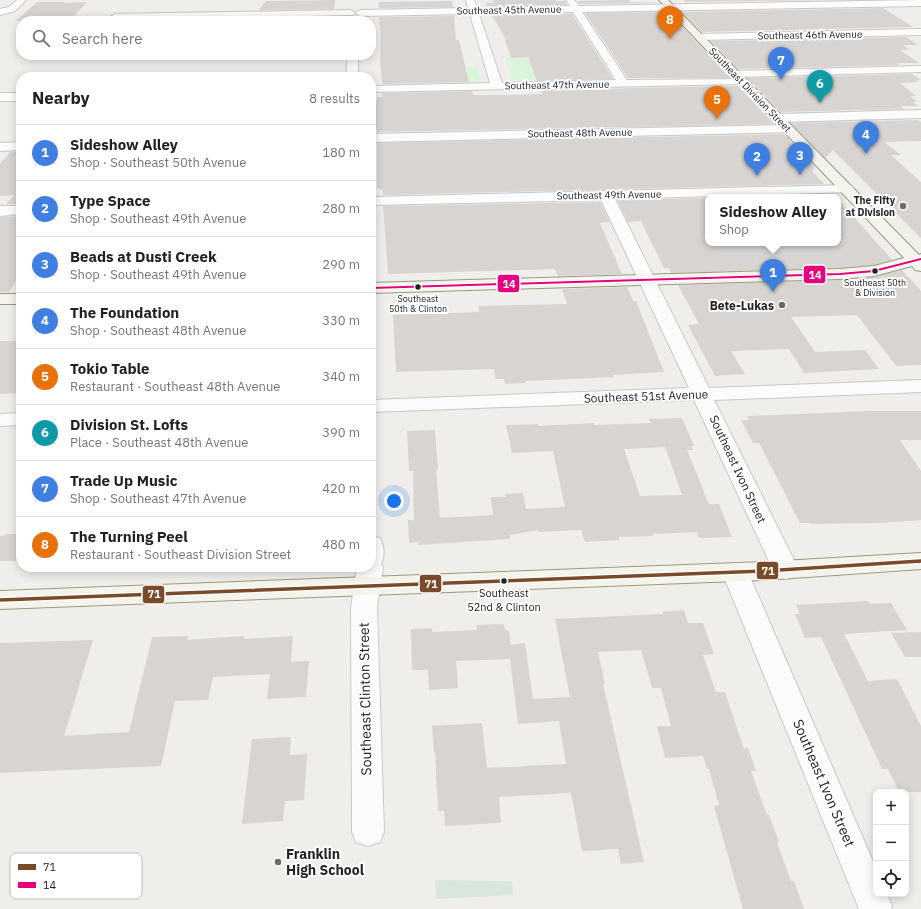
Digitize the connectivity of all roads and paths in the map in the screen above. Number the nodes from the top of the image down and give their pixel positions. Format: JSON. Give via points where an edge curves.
{"nodes":[{"id":1,"x":22,"y":0,"type":"edge"},
{"id":2,"x":470,"y":0,"type":"edge"},
{"id":3,"x":570,"y":0,"type":"edge"},
{"id":4,"x":883,"y":2,"type":"edge"},
{"id":5,"x":921,"y":2,"type":"edge"},
{"id":6,"x":666,"y":4,"type":"edge"},
{"id":7,"x":576,"y":9,"type":"junction"},
{"id":8,"x":474,"y":10,"type":"junction"},
{"id":9,"x":0,"y":12,"type":"edge"},
{"id":10,"x":355,"y":13,"type":"edge"},
{"id":11,"x":236,"y":14,"type":"edge"},
{"id":12,"x":903,"y":14,"type":"dead end"},
{"id":13,"x":116,"y":16,"type":"edge"},
{"id":14,"x":921,"y":32,"type":"edge"},
{"id":15,"x":699,"y":37,"type":"junction"},
{"id":16,"x":353,"y":60,"type":"edge"},
{"id":17,"x":921,"y":69,"type":"edge"},
{"id":18,"x":352,"y":72,"type":"edge"},
{"id":19,"x":738,"y":77,"type":"junction"},
{"id":20,"x":624,"y":84,"type":"junction"},
{"id":21,"x":497,"y":86,"type":"junction"},
{"id":22,"x":376,"y":89,"type":"edge"},
{"id":23,"x":0,"y":97,"type":"edge"},
{"id":24,"x":16,"y":97,"type":"edge"},
{"id":25,"x":921,"y":114,"type":"edge"},
{"id":26,"x":777,"y":118,"type":"junction"},
{"id":27,"x":788,"y":129,"type":"junction"},
{"id":28,"x":376,"y":138,"type":"edge"},
{"id":29,"x":16,"y":146,"type":"edge"},
{"id":30,"x":0,"y":147,"type":"edge"},
{"id":31,"x":847,"y":189,"type":"junction"},
{"id":32,"x":606,"y":195,"type":"junction"},
{"id":33,"x":376,"y":201,"type":"edge"},
{"id":34,"x":16,"y":210,"type":"edge"},
{"id":35,"x":0,"y":211,"type":"edge"},
{"id":36,"x":919,"y":262,"type":"edge"},
{"id":37,"x":648,"y":279,"type":"junction"},
{"id":38,"x":376,"y":288,"type":"edge"},
{"id":39,"x":16,"y":298,"type":"edge"},
{"id":40,"x":0,"y":299,"type":"edge"},
{"id":41,"x":921,"y":386,"type":"edge"},
{"id":42,"x":702,"y":394,"type":"junction"},
{"id":43,"x":376,"y":406,"type":"edge"},
{"id":44,"x":16,"y":419,"type":"edge"},
{"id":45,"x":0,"y":420,"type":"edge"},
{"id":46,"x":921,"y":561,"type":"edge"},
{"id":47,"x":376,"y":570,"type":"edge"},
{"id":48,"x":786,"y":570,"type":"junction"},
{"id":49,"x":344,"y":572,"type":"edge"},
{"id":50,"x":369,"y":572,"type":"edge"},
{"id":51,"x":735,"y":572,"type":"junction"},
{"id":52,"x":0,"y":600,"type":"edge"},
{"id":53,"x":368,"y":832,"type":"dead end"},
{"id":54,"x":875,"y":906,"type":"dead end"}],
"edges":[{"from":1,"to":9,"type":"street","via":[[12,9]]},
{"from":2,"to":8,"type":"street"},
{"from":3,"to":7,"type":"street"},
{"from":4,"to":5,"type":"street","name":"Southeast 45th Avenue"},
{"from":4,"to":6,"type":"street","name":"Southeast 45th Avenue"},
{"from":4,"to":12,"type":"street"},
{"from":6,"to":7,"type":"street","name":"Southeast 45th Avenue"},
{"from":6,"to":15,"type":"main road","name":"Southeast Division Street"},
{"from":7,"to":8,"type":"street","name":"Southeast 45th Avenue"},
{"from":7,"to":20,"type":"street"},
{"from":8,"to":10,"type":"street","name":"Southeast 45th Avenue"},
{"from":8,"to":21,"type":"street"},
{"from":10,"to":11,"type":"street","name":"Southeast 45th Avenue"},
{"from":11,"to":13,"type":"street","name":"Southeast 45th Avenue"},
{"from":14,"to":15,"type":"street","name":"Southeast 46th Avenue"},
{"from":15,"to":19,"type":"main road","name":"Southeast Division Street"},
{"from":16,"to":18,"type":"street"},
{"from":17,"to":19,"type":"street","name":"Southeast 47th Avenue"},
{"from":19,"to":20,"type":"street","name":"Southeast 47th Avenue"},
{"from":19,"to":26,"type":"main road","name":"Southeast Division Street"},
{"from":20,"to":21,"type":"street","name":"Southeast 47th Avenue"},
{"from":21,"to":22,"type":"street","name":"Southeast 47th Avenue"},
{"from":23,"to":24,"type":"street"},
{"from":25,"to":26,"type":"street"},
{"from":26,"to":27,"type":"main road","name":"Southeast Division Street"},
{"from":27,"to":28,"type":"street","name":"Southeast 48th Avenue"},
{"from":27,"to":31,"type":"main road","name":"Southeast Division Street"},
{"from":29,"to":30,"type":"street"},
{"from":31,"to":32,"type":"street","name":"Southeast 49th Avenue"},
{"from":31,"to":36,"type":"main road","name":"Southeast Division Street"},
{"from":32,"to":33,"type":"street","name":"Southeast 49th Avenue"},
{"from":32,"to":37,"type":"street","name":"Southeast Ivon Street"},
{"from":34,"to":35,"type":"street"},
{"from":36,"to":37,"type":"main road","via":[[858,273]]},
{"from":37,"to":38,"type":"main road"},
{"from":37,"to":42,"type":"street","name":"Southeast Ivon Street"},
{"from":39,"to":40,"type":"main road"},
{"from":41,"to":42,"type":"street","name":"Southeast 51st Avenue"},
{"from":42,"to":43,"type":"street","name":"Southeast 51st Avenue"},
{"from":42,"to":48,"type":"street","name":"Southeast Ivon Street"},
{"from":44,"to":45,"type":"street"},
{"from":46,"to":48,"type":"main road"},
{"from":47,"to":51,"type":"main road"},
{"from":48,"to":51,"type":"main road"},
{"from":49,"to":52,"type":"main road"},
{"from":50,"to":53,"type":"street","name":"Southeast Clinton Street","via":[[364,608]]},
{"from":51,"to":54,"type":"street","name":"Southeast Ivon Street"}]}
